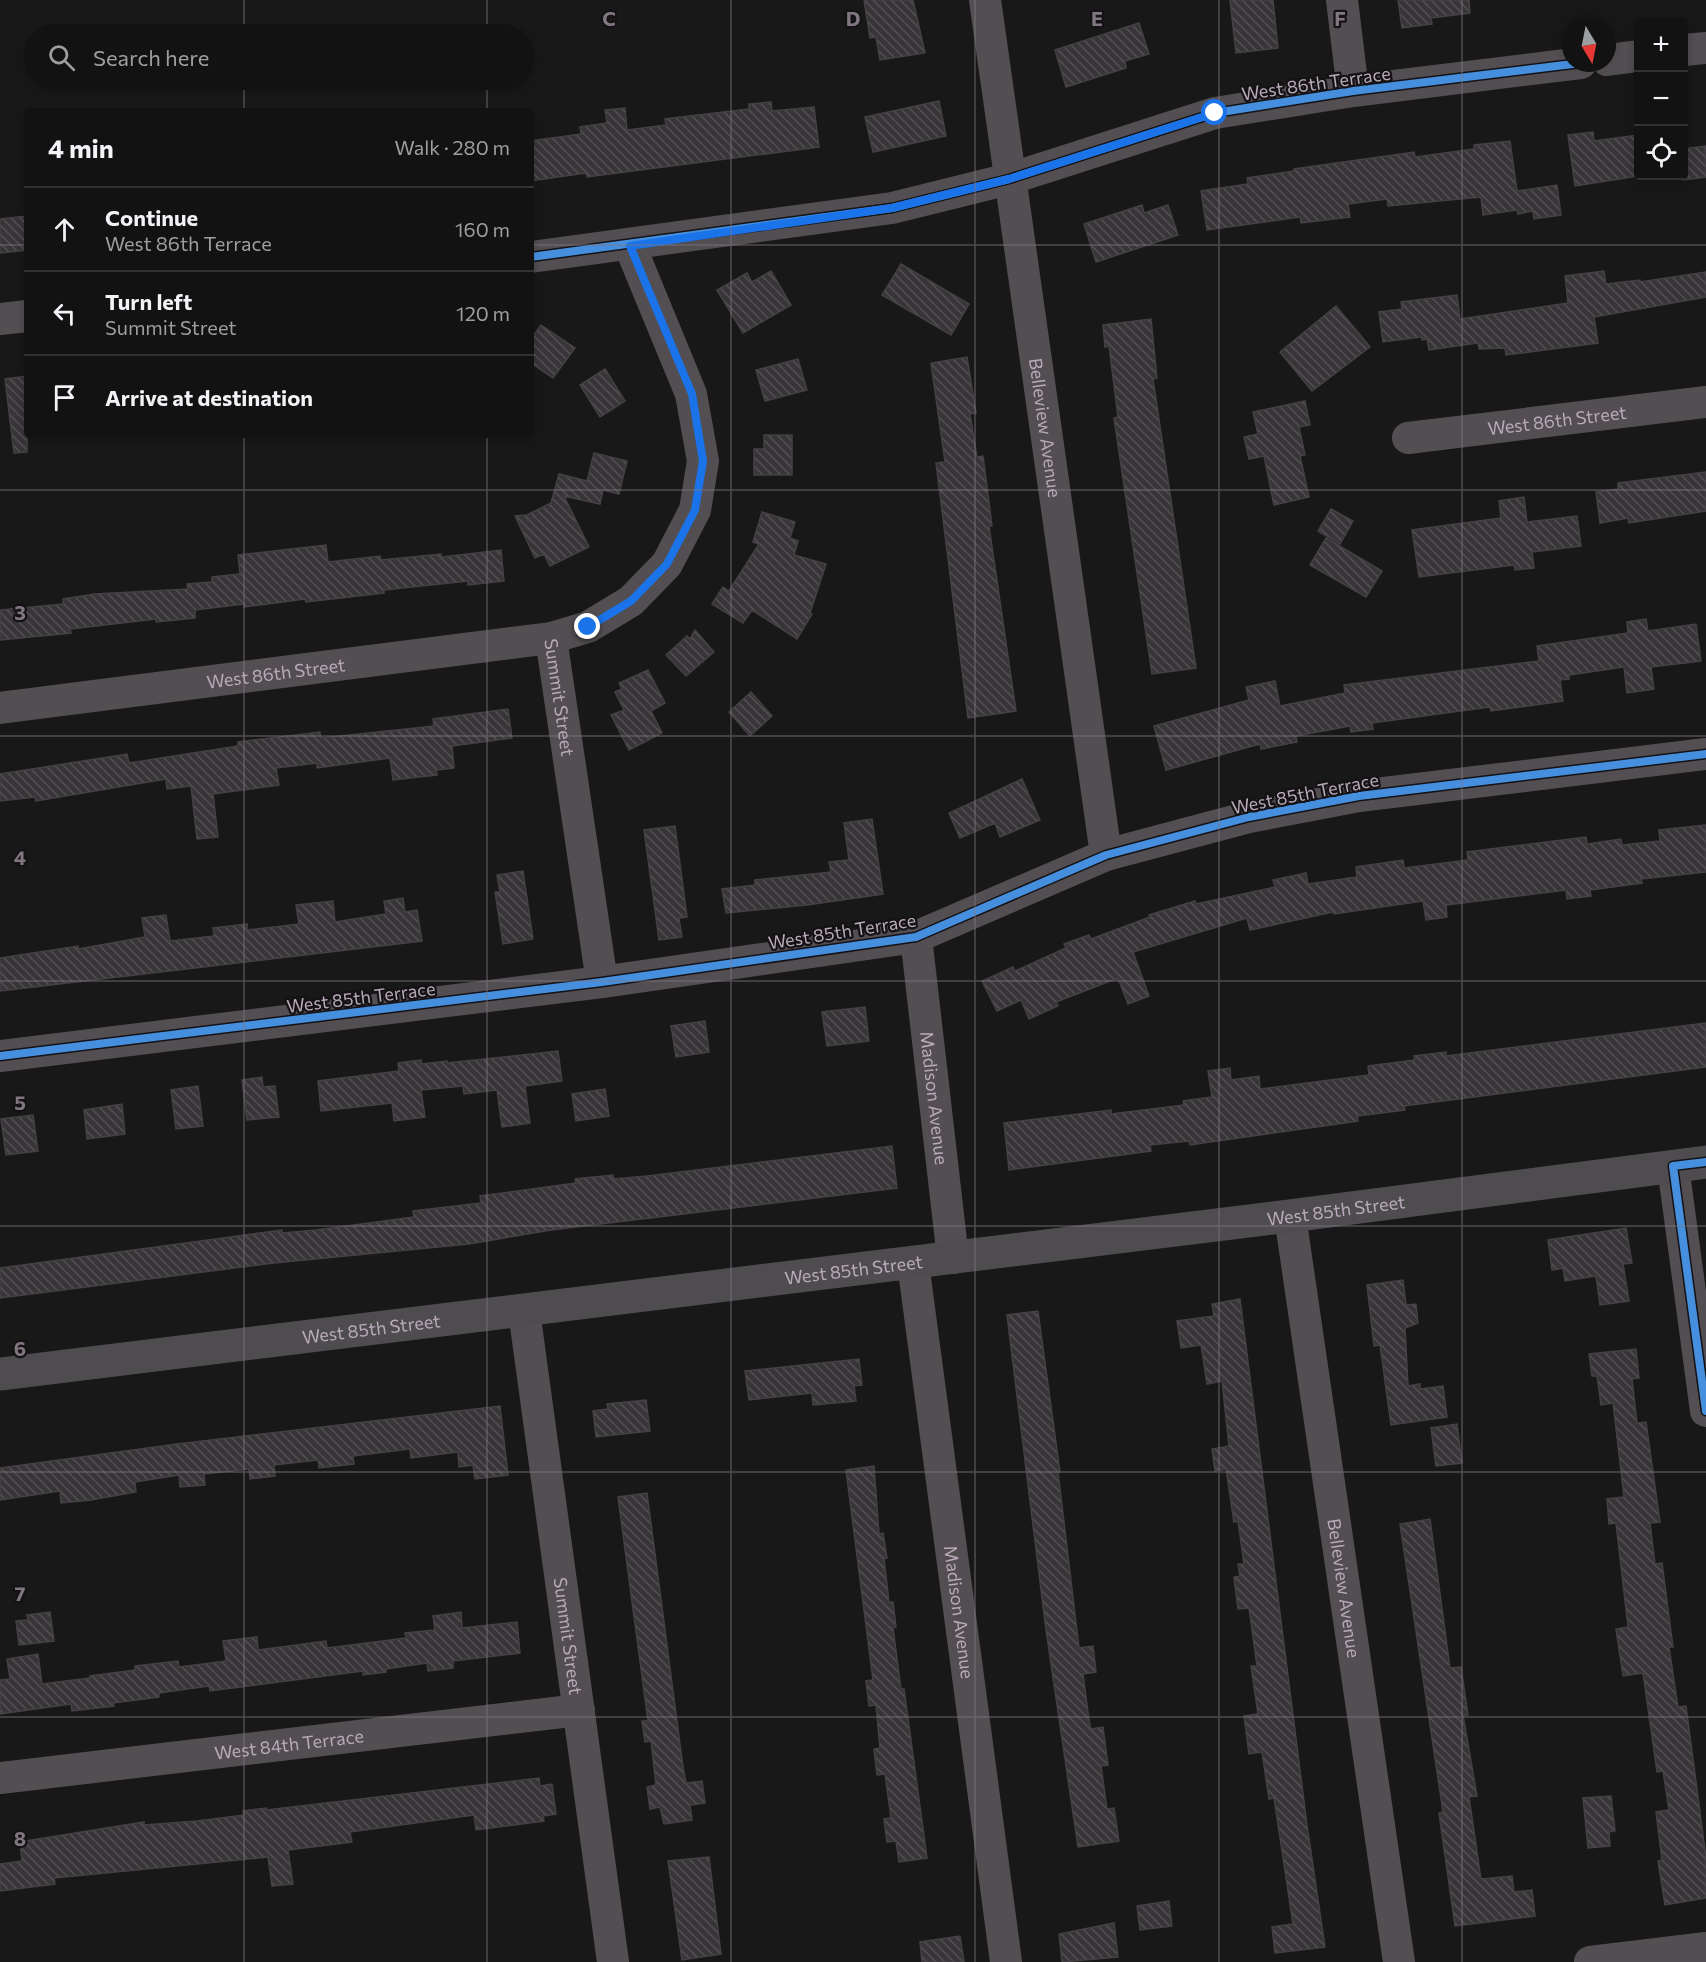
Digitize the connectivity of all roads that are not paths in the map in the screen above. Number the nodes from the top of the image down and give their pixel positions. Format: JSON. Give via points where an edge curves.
{"nodes":[{"id":1,"x":985,"y":0,"type":"edge"},
{"id":2,"x":1342,"y":0,"type":"edge"},
{"id":3,"x":1706,"y":48,"type":"edge"},
{"id":4,"x":1688,"y":50,"type":"edge"},
{"id":5,"x":1634,"y":57,"type":"edge"},
{"id":6,"x":1616,"y":59,"type":"edge"},
{"id":7,"x":1562,"y":65,"type":"edge"},
{"id":8,"x":1353,"y":91,"type":"junction"},
{"id":9,"x":1009,"y":179,"type":"junction"},
{"id":10,"x":630,"y":246,"type":"junction"},
{"id":11,"x":534,"y":257,"type":"edge"},
{"id":12,"x":24,"y":316,"type":"edge"},
{"id":13,"x":0,"y":319,"type":"edge"},
{"id":14,"x":1706,"y":402,"type":"edge"},
{"id":15,"x":1408,"y":438,"type":"dead end"},
{"id":16,"x":551,"y":638,"type":"junction"},
{"id":17,"x":0,"y":708,"type":"edge"},
{"id":18,"x":1706,"y":754,"type":"edge"},
{"id":19,"x":1106,"y":855,"type":"junction"},
{"id":20,"x":916,"y":937,"type":"junction"},
{"id":21,"x":602,"y":982,"type":"junction"},
{"id":22,"x":0,"y":1056,"type":"edge"},
{"id":23,"x":1706,"y":1162,"type":"edge"},
{"id":24,"x":1673,"y":1166,"type":"junction"},
{"id":25,"x":1290,"y":1216,"type":"junction"},
{"id":26,"x":953,"y":1258,"type":"junction"},
{"id":27,"x":913,"y":1263,"type":"junction"},
{"id":28,"x":524,"y":1311,"type":"junction"},
{"id":29,"x":0,"y":1374,"type":"edge"},
{"id":30,"x":1706,"y":1411,"type":"edge"},
{"id":31,"x":579,"y":1710,"type":"junction"},
{"id":32,"x":0,"y":1778,"type":"edge"},
{"id":33,"x":1706,"y":1948,"type":"edge"},
{"id":34,"x":613,"y":1962,"type":"edge"},
{"id":35,"x":1006,"y":1962,"type":"edge"},
{"id":36,"x":1399,"y":1962,"type":"edge"},
{"id":37,"x":1590,"y":1962,"type":"edge"}],
"edges":[{"from":1,"to":9,"type":"street","name":"Belleview Avenue"},
{"from":2,"to":8,"type":"street"},
{"from":3,"to":4,"type":"street"},
{"from":5,"to":6,"type":"street"},
{"from":7,"to":8,"type":"street","name":"West 86th Terrace"},
{"from":8,"to":9,"type":"street","name":"West 86th Terrace","via":[[1215,113]]},
{"from":9,"to":10,"type":"street","name":"West 86th Terrace","via":[[892,208]]},
{"from":9,"to":19,"type":"street","name":"Belleview Avenue"},
{"from":10,"to":11,"type":"street","name":"West 86th Terrace"},
{"from":10,"to":16,"type":"street","name":"Summit Street","via":[[692,394],[703,461],[695,510],[667,564],[631,601],[588,627]]},
{"from":12,"to":13,"type":"street"},
{"from":14,"to":15,"type":"street","name":"West 86th Street"},
{"from":16,"to":17,"type":"street","name":"West 86th Street"},
{"from":16,"to":21,"type":"street","name":"Summit Street"},
{"from":18,"to":19,"type":"street","name":"West 85th Terrace","via":[[1359,796],[1249,817]]},
{"from":19,"to":20,"type":"street","name":"West 85th Terrace"},
{"from":20,"to":21,"type":"street","name":"West 85th Terrace"},
{"from":20,"to":26,"type":"street","name":"Madison Avenue"},
{"from":21,"to":22,"type":"street","name":"West 85th Terrace"},
{"from":23,"to":24,"type":"main road","name":"West 85th Street"},
{"from":24,"to":25,"type":"main road","name":"West 85th Street"},
{"from":24,"to":30,"type":"street"},
{"from":25,"to":26,"type":"main road","name":"West 85th Street"},
{"from":25,"to":36,"type":"street","name":"Belleview Avenue"},
{"from":26,"to":27,"type":"main road","name":"West 85th Street"},
{"from":27,"to":28,"type":"main road","name":"West 85th Street"},
{"from":27,"to":35,"type":"street","name":"Madison Avenue"},
{"from":28,"to":29,"type":"main road","name":"West 85th Street"},
{"from":28,"to":31,"type":"street","name":"Summit Street"},
{"from":31,"to":32,"type":"street","name":"West 84th Terrace"},
{"from":31,"to":34,"type":"street","name":"Summit Street"},
{"from":33,"to":37,"type":"street"}]}
